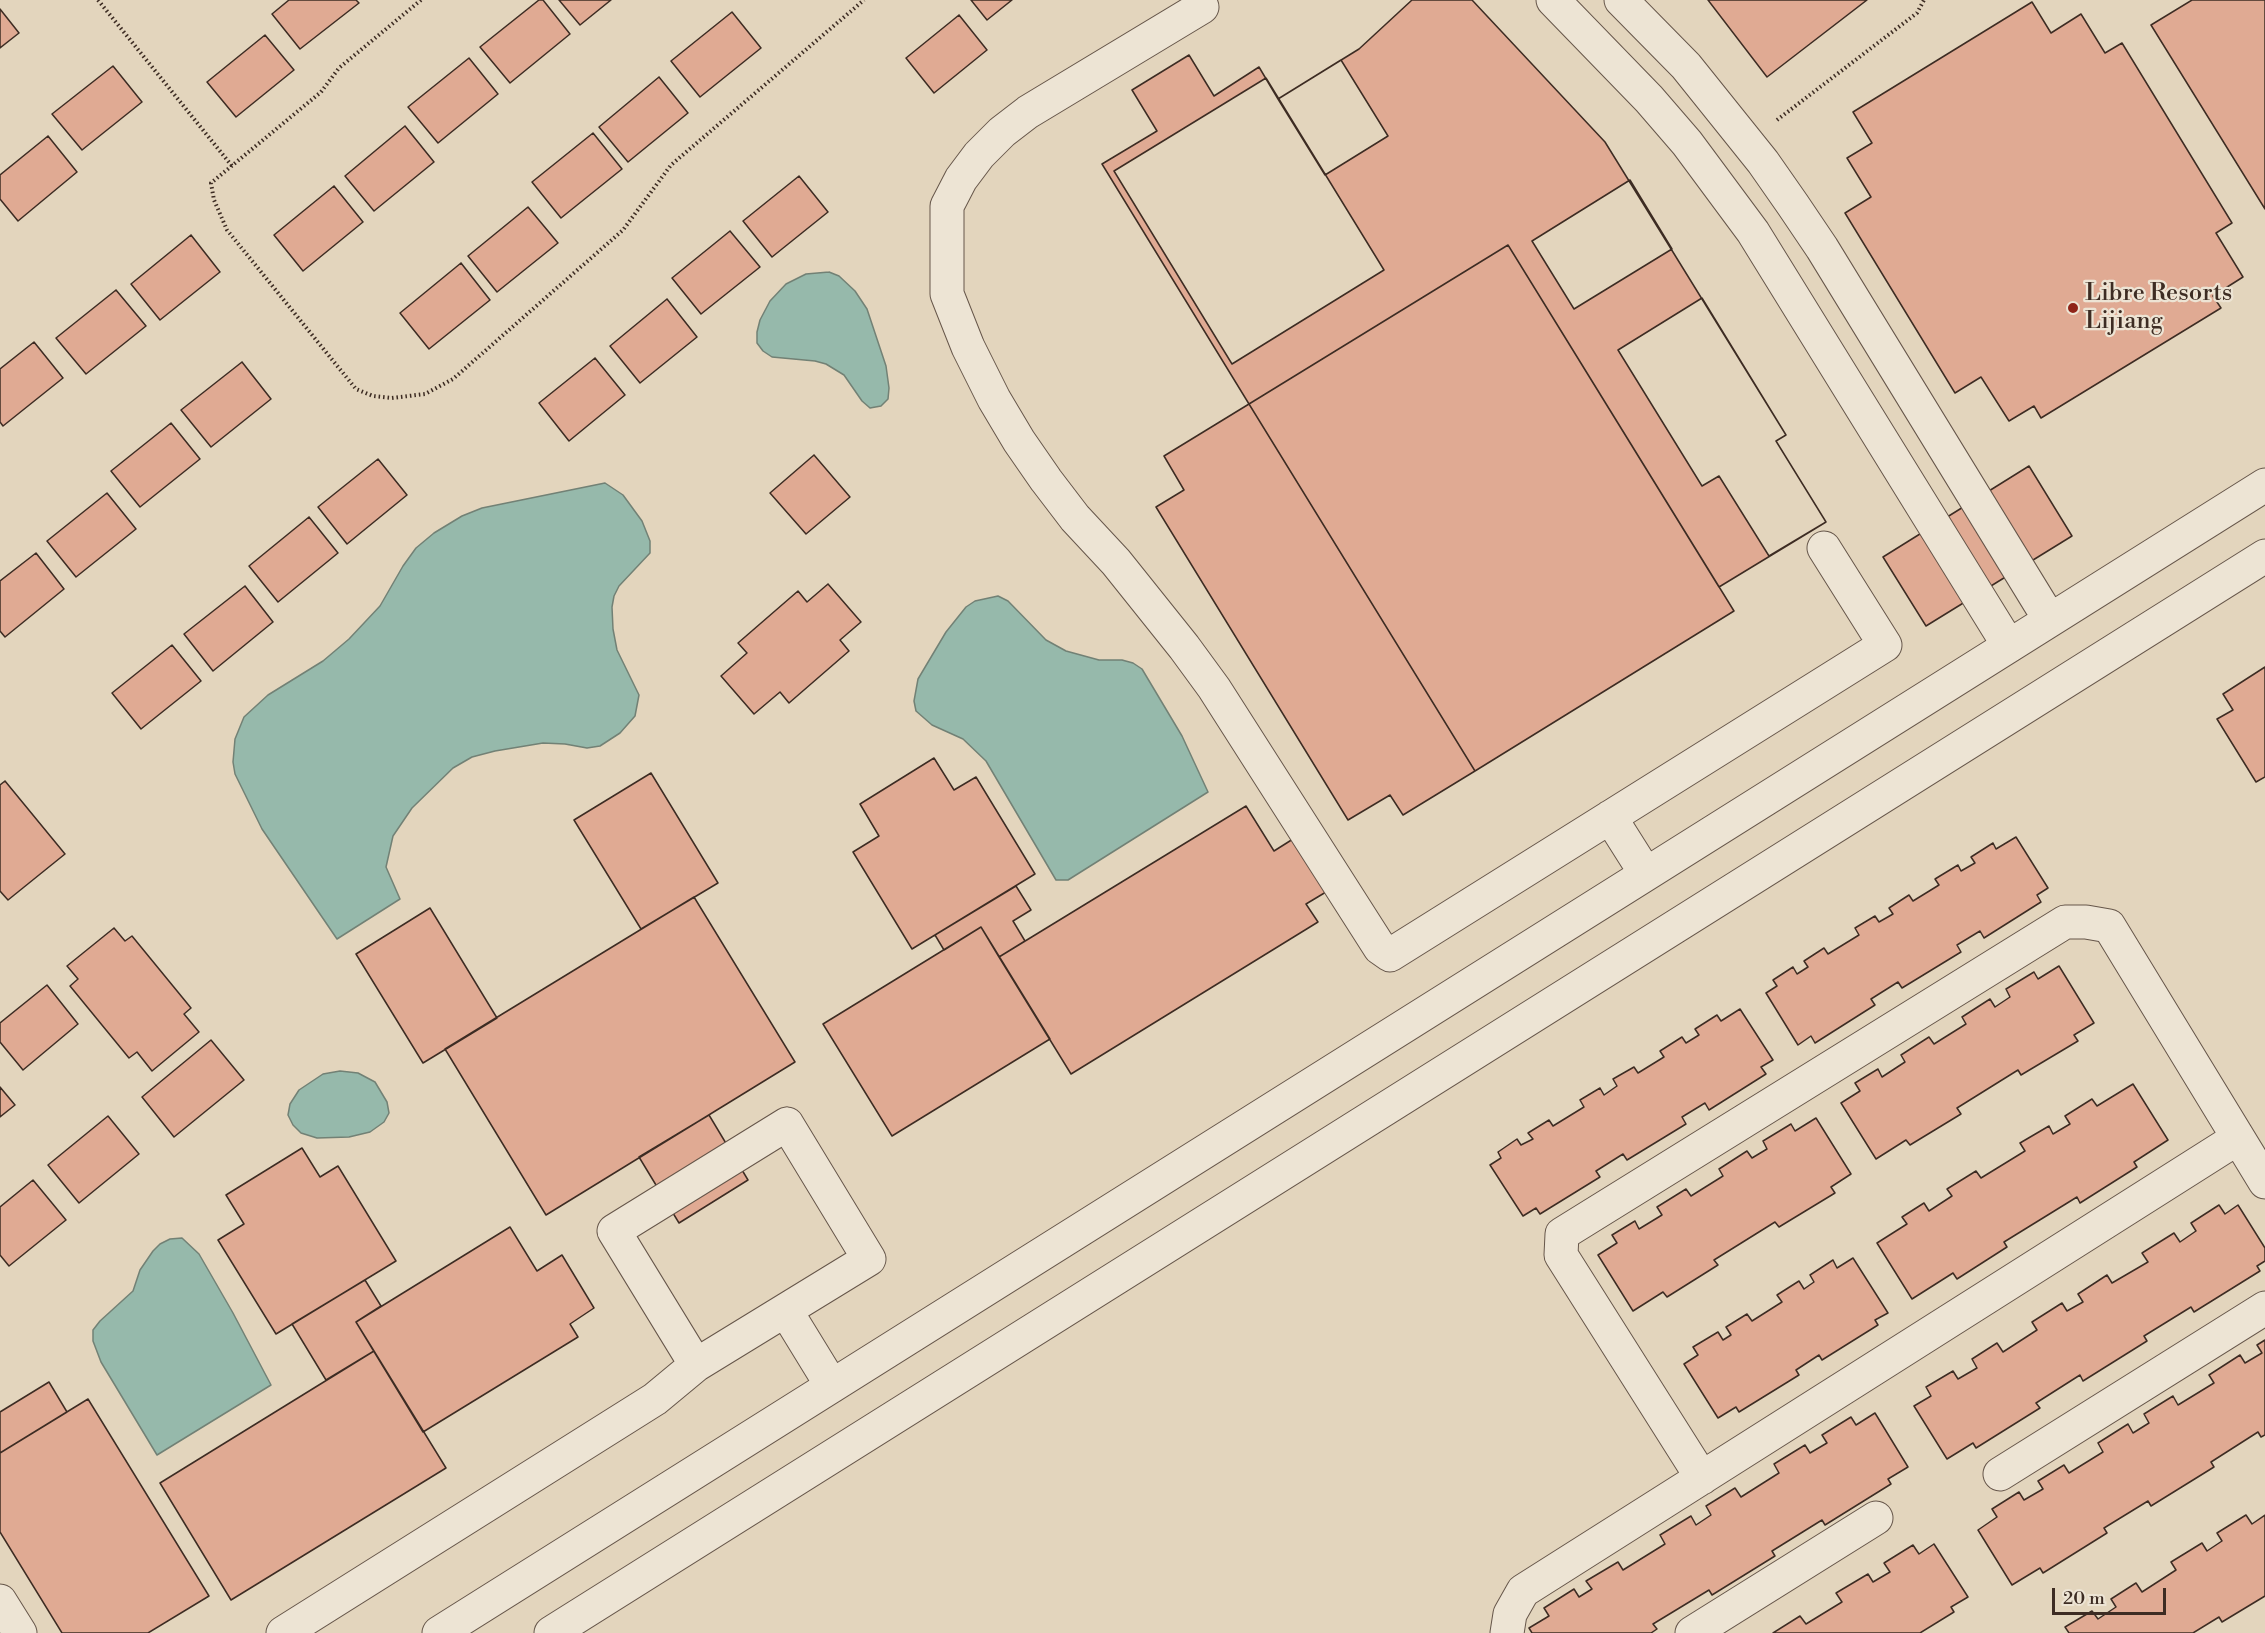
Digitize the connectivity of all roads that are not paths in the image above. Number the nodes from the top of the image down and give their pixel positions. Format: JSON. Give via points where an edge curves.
{"nodes":[{"id":1,"x":1199,"y":0,"type":"edge"},
{"id":2,"x":1553,"y":0,"type":"edge"},
{"id":3,"x":1621,"y":0,"type":"edge"},
{"id":4,"x":2265,"y":485,"type":"edge"},
{"id":5,"x":1824,"y":549,"type":"dead end"},
{"id":6,"x":2265,"y":556,"type":"edge"},
{"id":7,"x":2050,"y":620,"type":"junction"},
{"id":8,"x":2009,"y":646,"type":"junction"},
{"id":9,"x":1610,"y":817,"type":"junction"},
{"id":10,"x":1646,"y":874,"type":"junction"},
{"id":11,"x":2238,"y":1138,"type":"junction"},
{"id":12,"x":2265,"y":1182,"type":"edge"},
{"id":13,"x":2265,"y":1308,"type":"edge"},
{"id":14,"x":786,"y":1311,"type":"junction"},
{"id":15,"x":696,"y":1365,"type":"junction"},
{"id":16,"x":832,"y":1386,"type":"junction"},
{"id":17,"x":2000,"y":1474,"type":"dead end"},
{"id":18,"x":1702,"y":1478,"type":"junction"},
{"id":19,"x":1876,"y":1518,"type":"dead end"},
{"id":20,"x":0,"y":1601,"type":"edge"},
{"id":21,"x":20,"y":1633,"type":"edge"},
{"id":22,"x":283,"y":1633,"type":"edge"},
{"id":23,"x":439,"y":1633,"type":"edge"},
{"id":24,"x":551,"y":1633,"type":"edge"},
{"id":25,"x":1507,"y":1633,"type":"edge"},
{"id":26,"x":1692,"y":1633,"type":"edge"}],
"edges":[{"from":1,"to":9,"type":"street","via":[[1202,7],[1028,112],[1002,132],[978,155],[947,206],[947,294],[994,399],[1046,480],[1178,638],[1214,688],[1380,948],[1390,955]]},
{"from":2,"to":8,"type":"street","via":[[1687,143],[1753,232]]},
{"from":3,"to":7,"type":"street","via":[[1686,66],[1748,142],[1822,248]]},
{"from":4,"to":7,"type":"street"},
{"from":5,"to":9,"type":"street","via":[[1885,645]]},
{"from":6,"to":24,"type":"street"},
{"from":7,"to":8,"type":"street"},
{"from":8,"to":10,"type":"street"},
{"from":9,"to":10,"type":"street"},
{"from":10,"to":16,"type":"street"},
{"from":11,"to":12,"type":"street"},
{"from":11,"to":18,"type":"street"},
{"from":11,"to":18,"type":"street","via":[[2109,926],[2065,922],[1562,1234],[1561,1255]]},
{"from":13,"to":17,"type":"street"},
{"from":14,"to":15,"type":"street"},
{"from":14,"to":15,"type":"street","via":[[869,1259],[787,1124],[614,1231]]},
{"from":14,"to":16,"type":"street"},
{"from":15,"to":22,"type":"street","via":[[655,1399]]},
{"from":16,"to":23,"type":"street"},
{"from":18,"to":25,"type":"street","via":[[1523,1591],[1510,1614]]},
{"from":19,"to":26,"type":"street"},
{"from":20,"to":21,"type":"street"}]}
